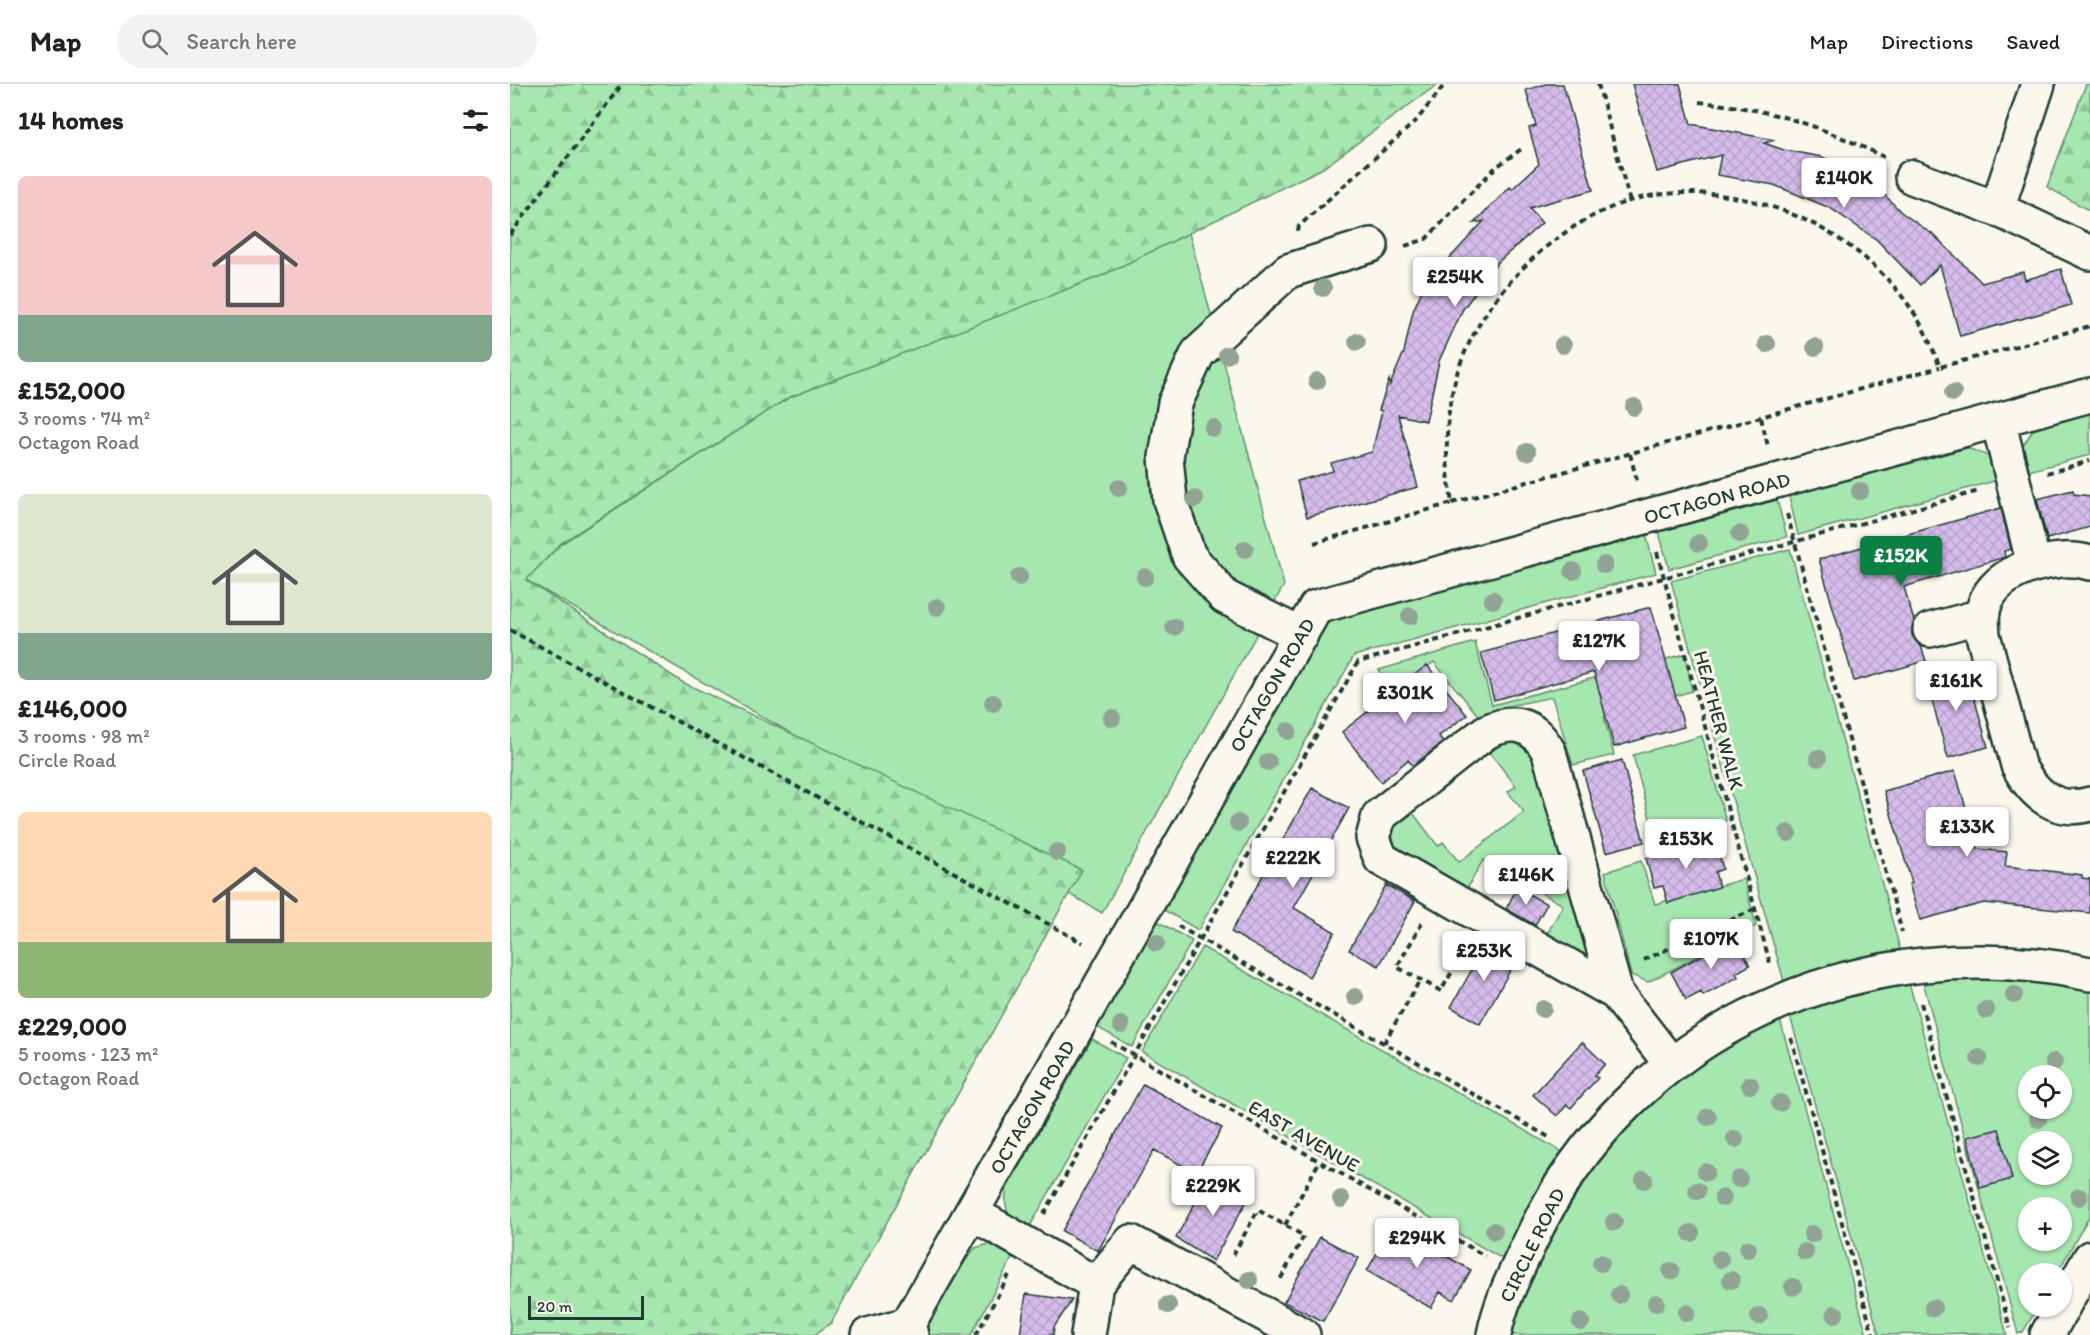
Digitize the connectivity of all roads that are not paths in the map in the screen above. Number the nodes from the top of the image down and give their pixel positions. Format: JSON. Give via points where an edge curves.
{"nodes":[{"id":1,"x":2038,"y":84,"type":"edge"},
{"id":2,"x":1912,"y":177,"type":"road end"},
{"id":3,"x":1997,"y":210,"type":"junction"},
{"id":4,"x":1371,"y":245,"type":"road end"},
{"id":5,"x":2090,"y":253,"type":"edge"},
{"id":6,"x":2090,"y":395,"type":"edge"},
{"id":7,"x":1998,"y":420,"type":"junction"},
{"id":8,"x":2090,"y":563,"type":"edge"},
{"id":9,"x":2034,"y":565,"type":"junction"},
{"id":10,"x":1982,"y":616,"type":"junction"},
{"id":11,"x":1930,"y":630,"type":"dead end"},
{"id":12,"x":1301,"y":635,"type":"junction"},
{"id":13,"x":2090,"y":804,"type":"edge"},
{"id":14,"x":2090,"y":974,"type":"edge"},
{"id":15,"x":1614,"y":985,"type":"junction"},
{"id":16,"x":1671,"y":1064,"type":"junction"},
{"id":17,"x":972,"y":1213,"type":"junction"},
{"id":18,"x":2090,"y":1258,"type":"edge"},
{"id":19,"x":1096,"y":1284,"type":"junction"},
{"id":20,"x":910,"y":1329,"type":"edge"},
{"id":21,"x":868,"y":1335,"type":"edge"},
{"id":22,"x":1088,"y":1335,"type":"edge"},
{"id":23,"x":1303,"y":1335,"type":"edge"},
{"id":24,"x":1494,"y":1335,"type":"edge"},
{"id":25,"x":2047,"y":1335,"type":"edge"}],
"edges":[{"from":1,"to":3,"type":"street"},
{"from":2,"to":3,"type":"street"},
{"from":3,"to":5,"type":"street"},
{"from":4,"to":12,"type":"street","via":[[1288,271],[1198,353],[1175,403],[1166,457],[1170,501],[1189,556],[1224,597]]},
{"from":6,"to":7,"type":"street","name":"OCTAGON ROAD"},
{"from":7,"to":9,"type":"street"},
{"from":7,"to":12,"type":"street","name":"OCTAGON ROAD","via":[[1316,608]]},
{"from":8,"to":9,"type":"street","via":[[2065,560]]},
{"from":9,"to":10,"type":"street","via":[[1997,585]]},
{"from":10,"to":11,"type":"street"},
{"from":10,"to":13,"type":"street","via":[[1983,635],[2018,765],[2027,783],[2041,797],[2058,805],[2076,808]]},
{"from":12,"to":17,"type":"street","name":"OCTAGON ROAD"},
{"from":14,"to":16,"type":"street","name":"CIRCLE ROAD","via":[[1986,960],[1911,965],[1840,979],[1781,1001],[1715,1035]]},
{"from":15,"to":15,"type":"street","via":[[1482,918],[1381,859],[1373,838],[1379,816],[1486,732],[1502,724],[1519,724],[1533,731],[1549,752]]},
{"from":15,"to":16,"type":"street"},
{"from":16,"to":24,"type":"street","name":"CIRCLE ROAD","via":[[1615,1116],[1560,1185],[1515,1273]]},
{"from":17,"to":19,"type":"street"},
{"from":17,"to":20,"type":"street","name":"OCTAGON ROAD"},
{"from":18,"to":25,"type":"street"},
{"from":19,"to":22,"type":"street"},
{"from":19,"to":23,"type":"street","via":[[1131,1242]]},
{"from":20,"to":21,"type":"street"}]}
